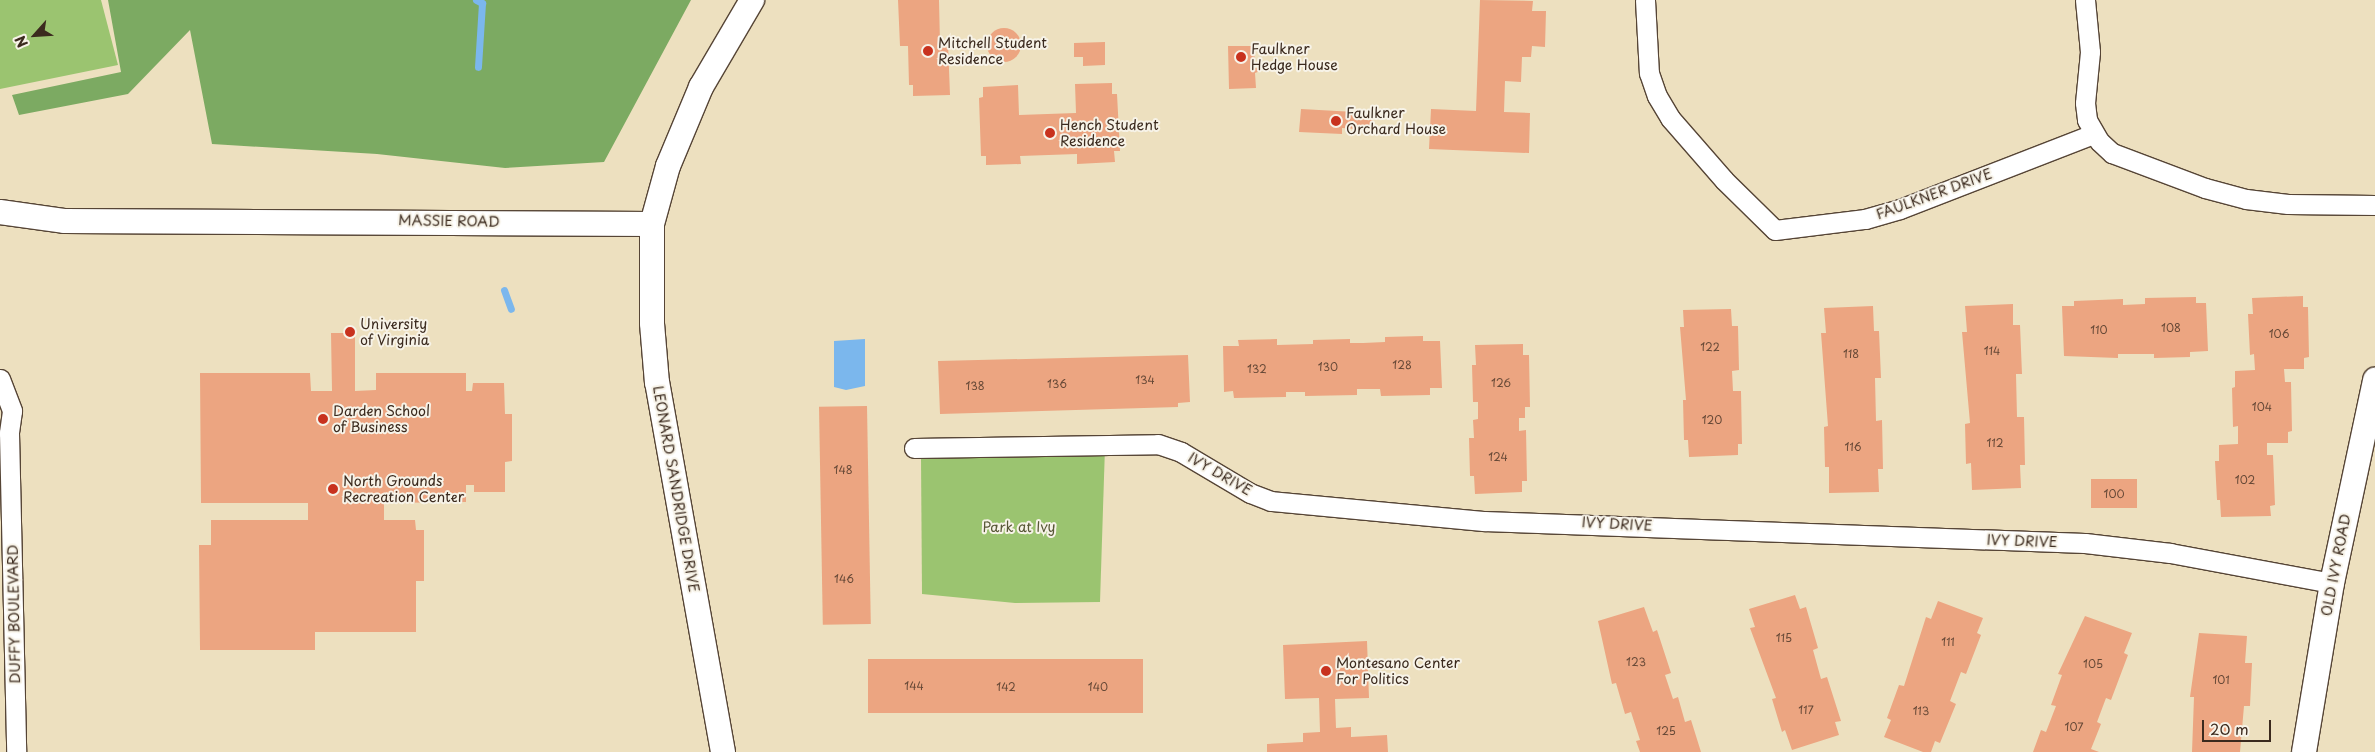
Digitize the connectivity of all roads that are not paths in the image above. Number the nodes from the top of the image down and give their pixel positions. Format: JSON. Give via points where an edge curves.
{"nodes":[{"id":1,"x":752,"y":0,"type":"edge"},
{"id":2,"x":1645,"y":0,"type":"edge"},
{"id":3,"x":2085,"y":0,"type":"edge"},
{"id":4,"x":2093,"y":134,"type":"junction"},
{"id":5,"x":2375,"y":205,"type":"edge"},
{"id":6,"x":0,"y":212,"type":"edge"},
{"id":7,"x":652,"y":224,"type":"junction"},
{"id":8,"x":0,"y":379,"type":"edge"},
{"id":9,"x":2375,"y":380,"type":"edge"},
{"id":10,"x":914,"y":448,"type":"dead end"},
{"id":11,"x":6,"y":477,"type":"edge"},
{"id":12,"x":2332,"y":583,"type":"junction"},
{"id":13,"x":16,"y":752,"type":"edge"},
{"id":14,"x":722,"y":752,"type":"edge"},
{"id":15,"x":2304,"y":752,"type":"edge"}],
"edges":[{"from":1,"to":7,"type":"street","via":[[701,87],[668,166]]},
{"from":2,"to":4,"type":"street","name":"FAULKNER DRIVE","via":[[1649,73],[1657,96],[1670,118],[1724,180],[1776,230],[1856,221],[1900,209]]},
{"from":3,"to":4,"type":"street","via":[[2090,52],[2085,103]]},
{"from":4,"to":5,"type":"street","via":[[2112,153],[2205,188],[2246,199],[2288,204]]},
{"from":6,"to":7,"type":"street","name":"MASSIE ROAD","via":[[65,221]]},
{"from":7,"to":14,"type":"street","name":"LEONARD SANDRIDGE DRIVE","via":[[652,323],[657,383]]},
{"from":8,"to":11,"type":"street","name":"DUFFY BOULEVARD","via":[[12,411]]},
{"from":9,"to":12,"type":"street","name":"OLD IVY ROAD"},
{"from":10,"to":12,"type":"street","name":"IVY DRIVE","via":[[1158,444],[1181,452],[1250,493],[1271,501],[1484,521],[2085,543],[2170,553]]},
{"from":11,"to":13,"type":"street","name":"DUFFY BOULEVARD"},
{"from":12,"to":15,"type":"street","name":"OLD IVY ROAD"}]}
